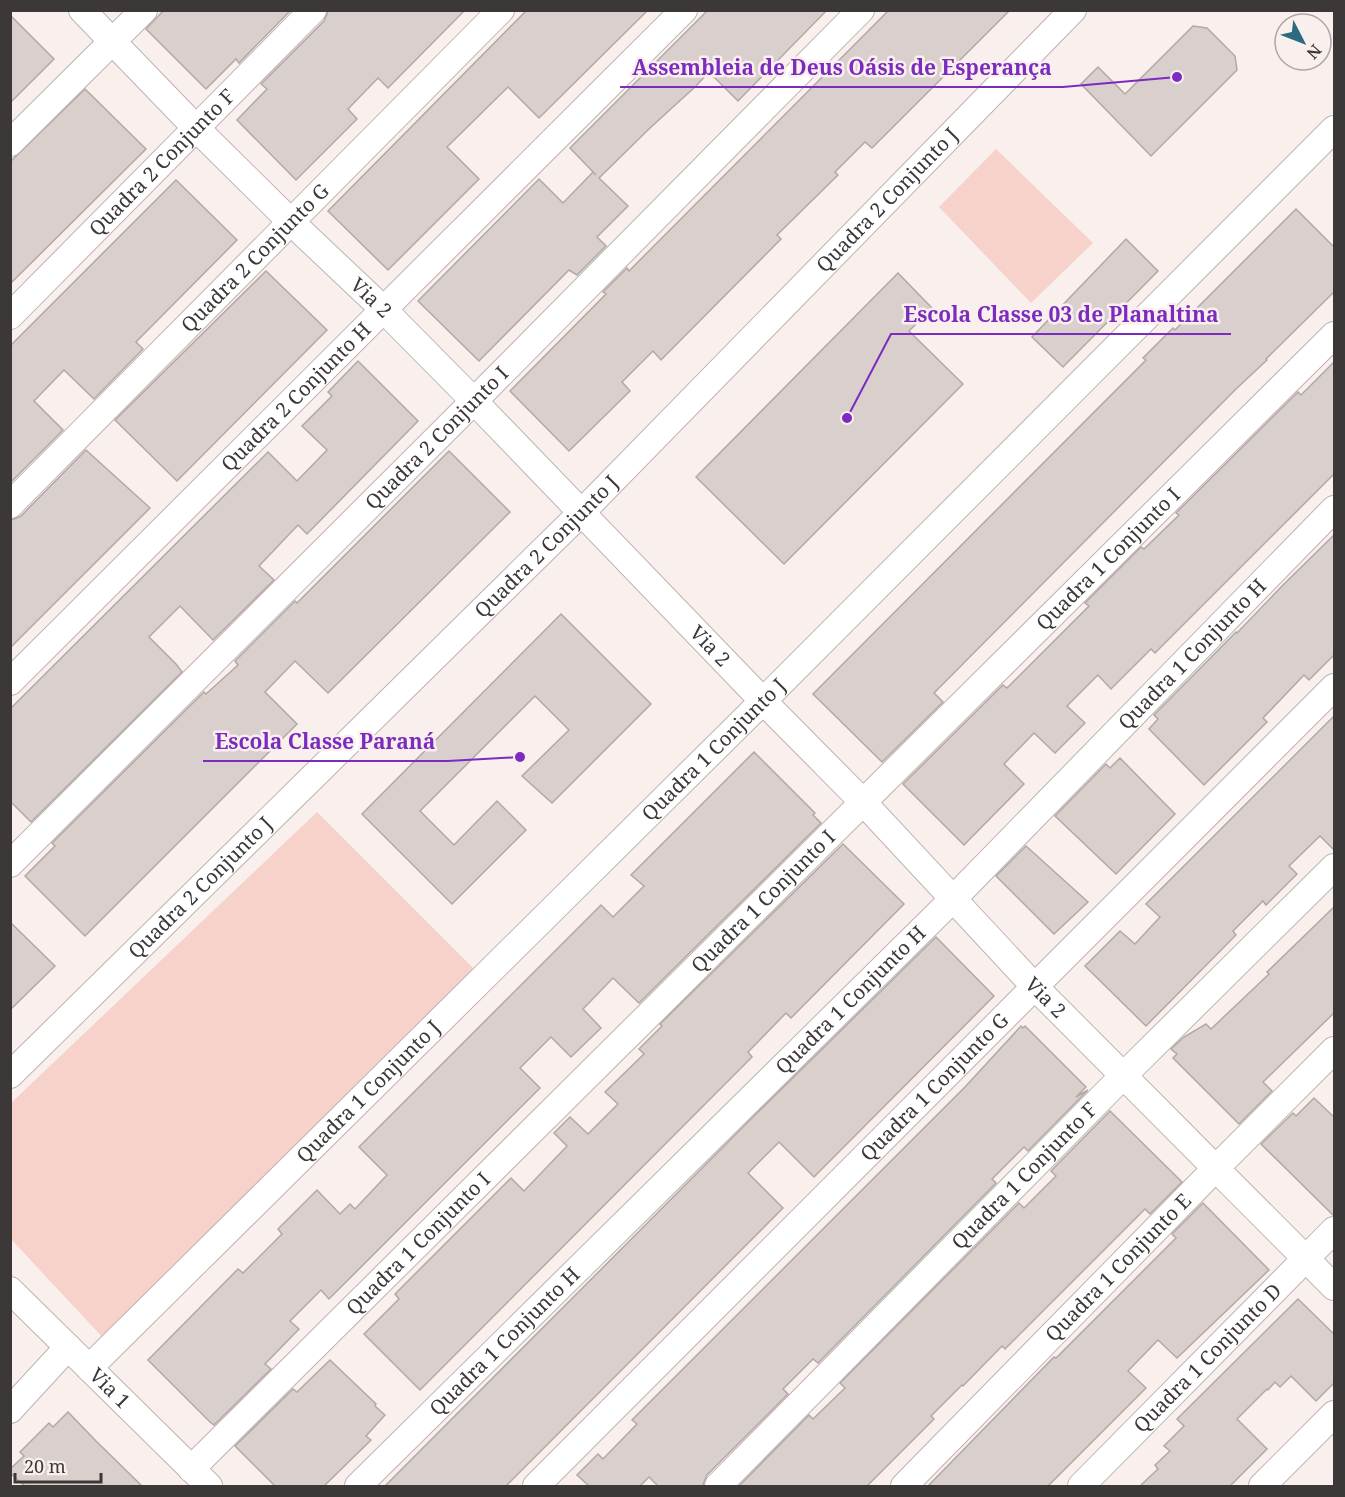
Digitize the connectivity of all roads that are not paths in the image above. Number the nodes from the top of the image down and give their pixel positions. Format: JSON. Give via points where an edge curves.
{"nodes":[{"id":1,"x":82,"y":10,"type":"edge"},
{"id":2,"x":144,"y":10,"type":"edge"},
{"id":3,"x":313,"y":10,"type":"edge"},
{"id":4,"x":501,"y":10,"type":"edge"},
{"id":5,"x":684,"y":10,"type":"edge"},
{"id":6,"x":861,"y":10,"type":"edge"},
{"id":7,"x":1073,"y":10,"type":"edge"},
{"id":8,"x":113,"y":42,"type":"junction"},
{"id":9,"x":196,"y":128,"type":"junction"},
{"id":10,"x":1335,"y":129,"type":"edge"},
{"id":11,"x":10,"y":143,"type":"edge"},
{"id":12,"x":291,"y":222,"type":"junction"},
{"id":13,"x":383,"y":309,"type":"junction"},
{"id":14,"x":10,"y":316,"type":"edge"},
{"id":15,"x":1335,"y":335,"type":"edge"},
{"id":16,"x":474,"y":400,"type":"junction"},
{"id":17,"x":10,"y":505,"type":"edge"},
{"id":18,"x":1335,"y":509,"type":"edge"},
{"id":19,"x":582,"y":512,"type":"junction"},
{"id":20,"x":10,"y":682,"type":"edge"},
{"id":21,"x":1335,"y":687,"type":"edge"},
{"id":22,"x":763,"y":701,"type":"junction"},
{"id":23,"x":863,"y":802,"type":"junction"},
{"id":24,"x":10,"y":864,"type":"edge"},
{"id":25,"x":1335,"y":867,"type":"edge"},
{"id":26,"x":953,"y":899,"type":"junction"},
{"id":27,"x":1035,"y":987,"type":"junction"},
{"id":28,"x":1335,"y":1050,"type":"edge"},
{"id":29,"x":10,"y":1075,"type":"edge"},
{"id":30,"x":1124,"y":1076,"type":"junction"},
{"id":31,"x":1216,"y":1168,"type":"junction"},
{"id":32,"x":1335,"y":1230,"type":"edge"},
{"id":33,"x":1306,"y":1258,"type":"junction"},
{"id":34,"x":1335,"y":1287,"type":"edge"},
{"id":35,"x":10,"y":1290,"type":"edge"},
{"id":36,"x":68,"y":1347,"type":"junction"},
{"id":37,"x":89,"y":1368,"type":"junction"},
{"id":38,"x":10,"y":1410,"type":"edge"},
{"id":39,"x":1335,"y":1414,"type":"edge"},
{"id":40,"x":200,"y":1478,"type":"edge"},
{"id":41,"x":358,"y":1486,"type":"edge"},
{"id":42,"x":536,"y":1486,"type":"edge"},
{"id":43,"x":717,"y":1486,"type":"edge"},
{"id":44,"x":904,"y":1486,"type":"edge"},
{"id":45,"x":1081,"y":1486,"type":"edge"},
{"id":46,"x":1262,"y":1486,"type":"edge"}],
"edges":[{"from":1,"to":8,"type":"street","name":"Via 2"},
{"from":2,"to":8,"type":"street"},
{"from":3,"to":9,"type":"street","name":"Quadra 2 Conjunto F"},
{"from":4,"to":12,"type":"street","name":"Quadra 2 Conjunto G"},
{"from":5,"to":13,"type":"street","name":"Quadra 2 Conjunto H"},
{"from":6,"to":16,"type":"street","name":"Quadra 2 Conjunto I"},
{"from":7,"to":19,"type":"street","name":"Quadra 2 Conjunto J"},
{"from":8,"to":9,"type":"street","name":"Via 2"},
{"from":8,"to":11,"type":"street"},
{"from":9,"to":12,"type":"street","name":"Via 2"},
{"from":9,"to":14,"type":"street","name":"Quadra 2 Conjunto F"},
{"from":10,"to":22,"type":"street","name":"Quadra 1 Conjunto J"},
{"from":12,"to":13,"type":"street","name":"Via 2"},
{"from":12,"to":17,"type":"street","name":"Quadra 2 Conjunto G"},
{"from":13,"to":16,"type":"street","name":"Via 2"},
{"from":13,"to":20,"type":"street","name":"Quadra 2 Conjunto H"},
{"from":15,"to":23,"type":"street","name":"Quadra 1 Conjunto I"},
{"from":16,"to":19,"type":"street","name":"Via 2"},
{"from":16,"to":24,"type":"street","name":"Quadra 2 Conjunto I"},
{"from":18,"to":26,"type":"street","name":"Quadra 1 Conjunto H"},
{"from":19,"to":22,"type":"street","name":"Via 2"},
{"from":19,"to":29,"type":"street","name":"Quadra 2 Conjunto J"},
{"from":21,"to":27,"type":"street","name":"Quadra 1 Conjunto G"},
{"from":22,"to":23,"type":"street","name":"Via 2"},
{"from":22,"to":37,"type":"street","name":"Quadra 1 Conjunto J"},
{"from":23,"to":26,"type":"street","name":"Via 2"},
{"from":23,"to":40,"type":"street","name":"Quadra 1 Conjunto I"},
{"from":25,"to":30,"type":"street","name":"Quadra 1 Conjunto F"},
{"from":26,"to":27,"type":"street","name":"Via 2"},
{"from":26,"to":41,"type":"street","name":"Quadra 1 Conjunto H"},
{"from":27,"to":30,"type":"street","name":"Via 2"},
{"from":27,"to":42,"type":"street","name":"Quadra 1 Conjunto G"},
{"from":28,"to":31,"type":"street","name":"Quadra 1 Conjunto E"},
{"from":30,"to":31,"type":"street","name":"Via 2"},
{"from":30,"to":43,"type":"street","name":"Quadra 1 Conjunto F"},
{"from":31,"to":33,"type":"street","name":"Via 2"},
{"from":31,"to":44,"type":"street","name":"Quadra 1 Conjunto E"},
{"from":32,"to":33,"type":"street","name":"Quadra 1 Conjunto D"},
{"from":33,"to":34,"type":"street","name":"Via 2"},
{"from":33,"to":45,"type":"street","name":"Quadra 1 Conjunto D"},
{"from":35,"to":36,"type":"street","name":"Via 1"},
{"from":36,"to":37,"type":"street","name":"Via 1"},
{"from":36,"to":38,"type":"street"},
{"from":37,"to":40,"type":"street","name":"Via 1"},
{"from":39,"to":46,"type":"street"}]}
